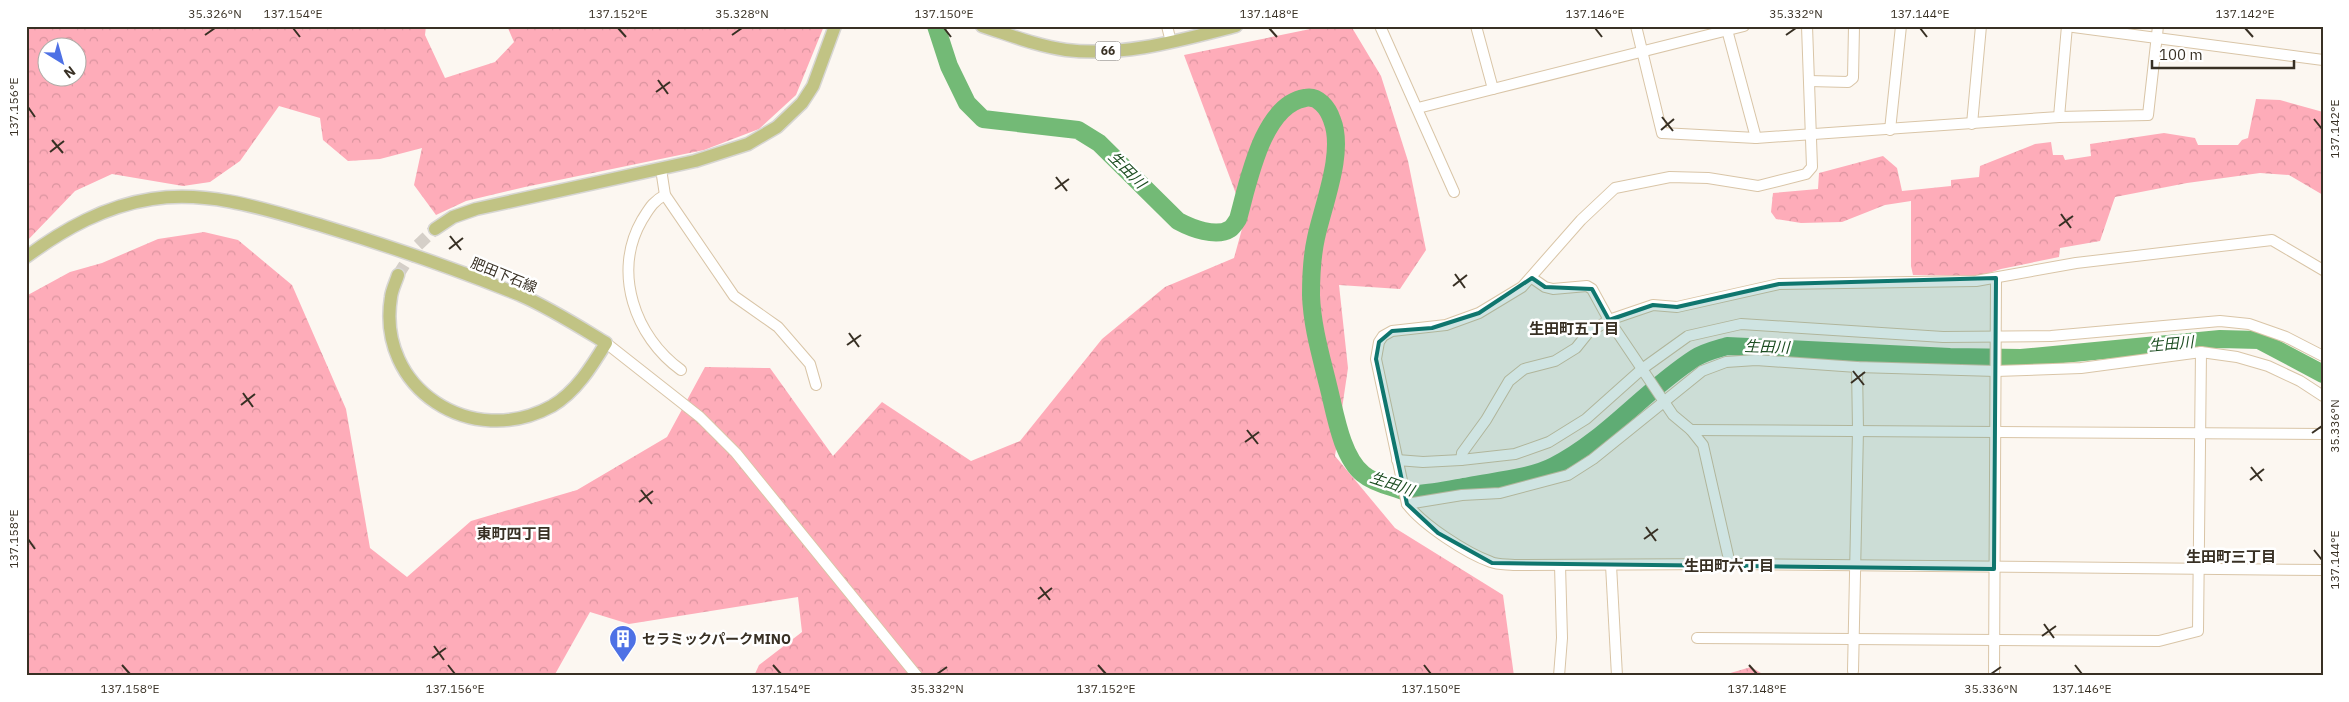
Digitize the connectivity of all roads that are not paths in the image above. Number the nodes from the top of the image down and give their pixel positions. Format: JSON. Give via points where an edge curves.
{"nodes":[{"id":1,"x":835,"y":26,"type":"edge"},
{"id":2,"x":982,"y":26,"type":"edge"},
{"id":3,"x":1167,"y":26,"type":"edge"},
{"id":4,"x":1236,"y":26,"type":"edge"},
{"id":5,"x":1380,"y":26,"type":"edge"},
{"id":6,"x":1476,"y":26,"type":"edge"},
{"id":7,"x":1636,"y":26,"type":"edge"},
{"id":8,"x":1744,"y":26,"type":"edge"},
{"id":9,"x":1807,"y":26,"type":"edge"},
{"id":10,"x":1854,"y":26,"type":"edge"},
{"id":11,"x":1900,"y":26,"type":"edge"},
{"id":12,"x":1981,"y":26,"type":"edge"},
{"id":13,"x":2067,"y":26,"type":"edge"},
{"id":14,"x":2158,"y":26,"type":"edge"},
{"id":15,"x":1727,"y":28,"type":"edge"},
{"id":16,"x":2157,"y":38,"type":"junction"},
{"id":17,"x":1171,"y":42,"type":"junction"},
{"id":18,"x":1643,"y":52,"type":"junction"},
{"id":19,"x":2323,"y":60,"type":"edge"},
{"id":20,"x":1809,"y":81,"type":"junction"},
{"id":21,"x":1493,"y":89,"type":"junction"},
{"id":22,"x":1418,"y":108,"type":"junction"},
{"id":23,"x":2058,"y":117,"type":"junction"},
{"id":24,"x":1972,"y":124,"type":"junction"},
{"id":25,"x":1890,"y":130,"type":"junction"},
{"id":26,"x":1811,"y":135,"type":"junction"},
{"id":27,"x":1756,"y":138,"type":"junction"},
{"id":28,"x":660,"y":169,"type":"junction"},
{"id":29,"x":1454,"y":192,"type":"dead end"},
{"id":30,"x":665,"y":195,"type":"junction"},
{"id":31,"x":435,"y":229,"type":"tunnel mouth"},
{"id":32,"x":26,"y":257,"type":"edge"},
{"id":33,"x":2323,"y":270,"type":"edge"},
{"id":34,"x":398,"y":275,"type":"tunnel mouth"},
{"id":35,"x":1532,"y":278,"type":"junction"},
{"id":36,"x":1996,"y":278,"type":"junction"},
{"id":37,"x":1609,"y":320,"type":"junction"},
{"id":38,"x":1996,"y":336,"type":"junction"},
{"id":39,"x":606,"y":343,"type":"junction"},
{"id":40,"x":2200,"y":352,"type":"junction"},
{"id":41,"x":2323,"y":356,"type":"edge"},
{"id":42,"x":1856,"y":367,"type":"junction"},
{"id":43,"x":1642,"y":369,"type":"junction"},
{"id":44,"x":681,"y":370,"type":"dead end"},
{"id":45,"x":1996,"y":371,"type":"junction"},
{"id":46,"x":816,"y":384,"type":"dead end"},
{"id":47,"x":2323,"y":396,"type":"edge"},
{"id":48,"x":1664,"y":402,"type":"junction"},
{"id":49,"x":1691,"y":430,"type":"junction"},
{"id":50,"x":1858,"y":430,"type":"junction"},
{"id":51,"x":1995,"y":431,"type":"junction"},
{"id":52,"x":2199,"y":433,"type":"junction"},
{"id":53,"x":2323,"y":434,"type":"edge"},
{"id":54,"x":1397,"y":460,"type":"junction"},
{"id":55,"x":1461,"y":460,"type":"junction"},
{"id":56,"x":1407,"y":504,"type":"junction"},
{"id":57,"x":1730,"y":564,"type":"junction"},
{"id":58,"x":1560,"y":565,"type":"junction"},
{"id":59,"x":1611,"y":565,"type":"junction"},
{"id":60,"x":1856,"y":566,"type":"junction"},
{"id":61,"x":1994,"y":569,"type":"junction"},
{"id":62,"x":2198,"y":569,"type":"junction"},
{"id":63,"x":2323,"y":570,"type":"edge"},
{"id":64,"x":1697,"y":638,"type":"dead end"},
{"id":65,"x":1854,"y":638,"type":"junction"},
{"id":66,"x":1995,"y":639,"type":"junction"},
{"id":67,"x":1853,"y":671,"type":"dead end"},
{"id":68,"x":916,"y":676,"type":"edge"},
{"id":69,"x":1559,"y":676,"type":"edge"},
{"id":70,"x":1617,"y":676,"type":"edge"},
{"id":71,"x":1994,"y":676,"type":"edge"}],
"edges":[{"from":1,"to":28,"type":"main road","via":[[813,86],[802,104],[777,127],[725,153]]},
{"from":2,"to":17,"type":"main road","number":"66","via":[[1035,44],[1066,50],[1096,52]]},
{"from":3,"to":17,"type":"street"},
{"from":4,"to":17,"type":"main road","number":"66"},
{"from":5,"to":22,"type":"street"},
{"from":6,"to":21,"type":"street"},
{"from":7,"to":18,"type":"street"},
{"from":8,"to":15,"type":"street"},
{"from":9,"to":20,"type":"street"},
{"from":10,"to":20,"type":"street","via":[[1853,78],[1848,82]]},
{"from":11,"to":25,"type":"street"},
{"from":12,"to":24,"type":"street"},
{"from":13,"to":16,"type":"street"},
{"from":13,"to":23,"type":"street"},
{"from":14,"to":16,"type":"street"},
{"from":15,"to":18,"type":"street"},
{"from":15,"to":27,"type":"street"},
{"from":16,"to":19,"type":"street"},
{"from":16,"to":23,"type":"street","via":[[2148,115]]},
{"from":18,"to":21,"type":"street"},
{"from":18,"to":27,"type":"street","via":[[1662,133]]},
{"from":20,"to":26,"type":"street"},
{"from":21,"to":22,"type":"street"},
{"from":22,"to":29,"type":"street"},
{"from":23,"to":24,"type":"street"},
{"from":24,"to":25,"type":"street"},
{"from":25,"to":26,"type":"street"},
{"from":26,"to":27,"type":"street"},
{"from":26,"to":35,"type":"street","via":[[1812,167],[1806,174],[1790,179],[1758,186],[1708,178],[1670,177],[1615,188],[1581,220]]},
{"from":28,"to":30,"type":"street"},
{"from":28,"to":31,"type":"main road","via":[[476,209]]},
{"from":30,"to":44,"type":"street","via":[[656,199],[636,230],[628,276],[631,297],[648,337],[664,358]]},
{"from":30,"to":46,"type":"street","via":[[734,296],[778,327],[810,364]]},
{"from":32,"to":39,"type":"main road","name":"肥田下石線","via":[[69,227],[126,204],[153,199],[209,198],[271,211],[441,266],[520,296]]},
{"from":33,"to":36,"type":"street","via":[[2272,240],[2076,263]]},
{"from":34,"to":39,"type":"main road","via":[[391,296],[390,326],[404,368],[414,384],[436,404],[470,419],[515,419],[553,405],[586,375]]},
{"from":35,"to":37,"type":"street","via":[[1545,287],[1587,286],[1592,289]]},
{"from":35,"to":54,"type":"street","via":[[1479,313],[1446,325],[1392,331],[1383,336],[1376,359]]},
{"from":36,"to":37,"type":"street","via":[[1779,284],[1677,307],[1653,305]]},
{"from":36,"to":38,"type":"street"},
{"from":37,"to":43,"type":"street"},
{"from":37,"to":55,"type":"street","via":[[1555,361],[1524,369],[1509,381],[1462,453]]},
{"from":38,"to":41,"type":"street","via":[[2051,336],[2220,321],[2286,337]]},
{"from":38,"to":43,"type":"street","via":[[1943,337],[1741,324],[1688,336]]},
{"from":38,"to":45,"type":"street"},
{"from":39,"to":68,"type":"street","via":[[700,417],[736,453]]},
{"from":40,"to":45,"type":"street","via":[[2081,368]]},
{"from":40,"to":47,"type":"street","via":[[2237,357],[2268,366]]},
{"from":40,"to":52,"type":"street"},
{"from":42,"to":45,"type":"street"},
{"from":42,"to":48,"type":"street","via":[[1756,360],[1726,362],[1702,371]]},
{"from":42,"to":50,"type":"street"},
{"from":43,"to":48,"type":"street"},
{"from":43,"to":55,"type":"street","via":[[1586,419],[1549,442],[1516,454]]},
{"from":45,"to":51,"type":"street"},
{"from":48,"to":49,"type":"street","via":[[1673,415]]},
{"from":48,"to":56,"type":"street","via":[[1568,475],[1500,494],[1462,495]]},
{"from":49,"to":50,"type":"street"},
{"from":49,"to":57,"type":"street","via":[[1703,445]]},
{"from":50,"to":51,"type":"street"},
{"from":50,"to":60,"type":"street"},
{"from":51,"to":52,"type":"street"},
{"from":51,"to":61,"type":"street"},
{"from":52,"to":53,"type":"street"},
{"from":52,"to":62,"type":"street"},
{"from":54,"to":55,"type":"street"},
{"from":54,"to":56,"type":"street"},
{"from":56,"to":58,"type":"street","via":[[1438,533],[1492,563]]},
{"from":57,"to":59,"type":"street"},
{"from":57,"to":60,"type":"street"},
{"from":58,"to":59,"type":"street"},
{"from":58,"to":69,"type":"street","via":[[1562,638]]},
{"from":59,"to":70,"type":"street"},
{"from":60,"to":61,"type":"street"},
{"from":60,"to":65,"type":"street"},
{"from":61,"to":62,"type":"street"},
{"from":61,"to":66,"type":"street"},
{"from":62,"to":63,"type":"street"},
{"from":62,"to":66,"type":"street","via":[[2198,631],[2187,635],[2159,641]]},
{"from":64,"to":65,"type":"street"},
{"from":65,"to":66,"type":"street"},
{"from":65,"to":67,"type":"street"},
{"from":66,"to":71,"type":"street"}]}
